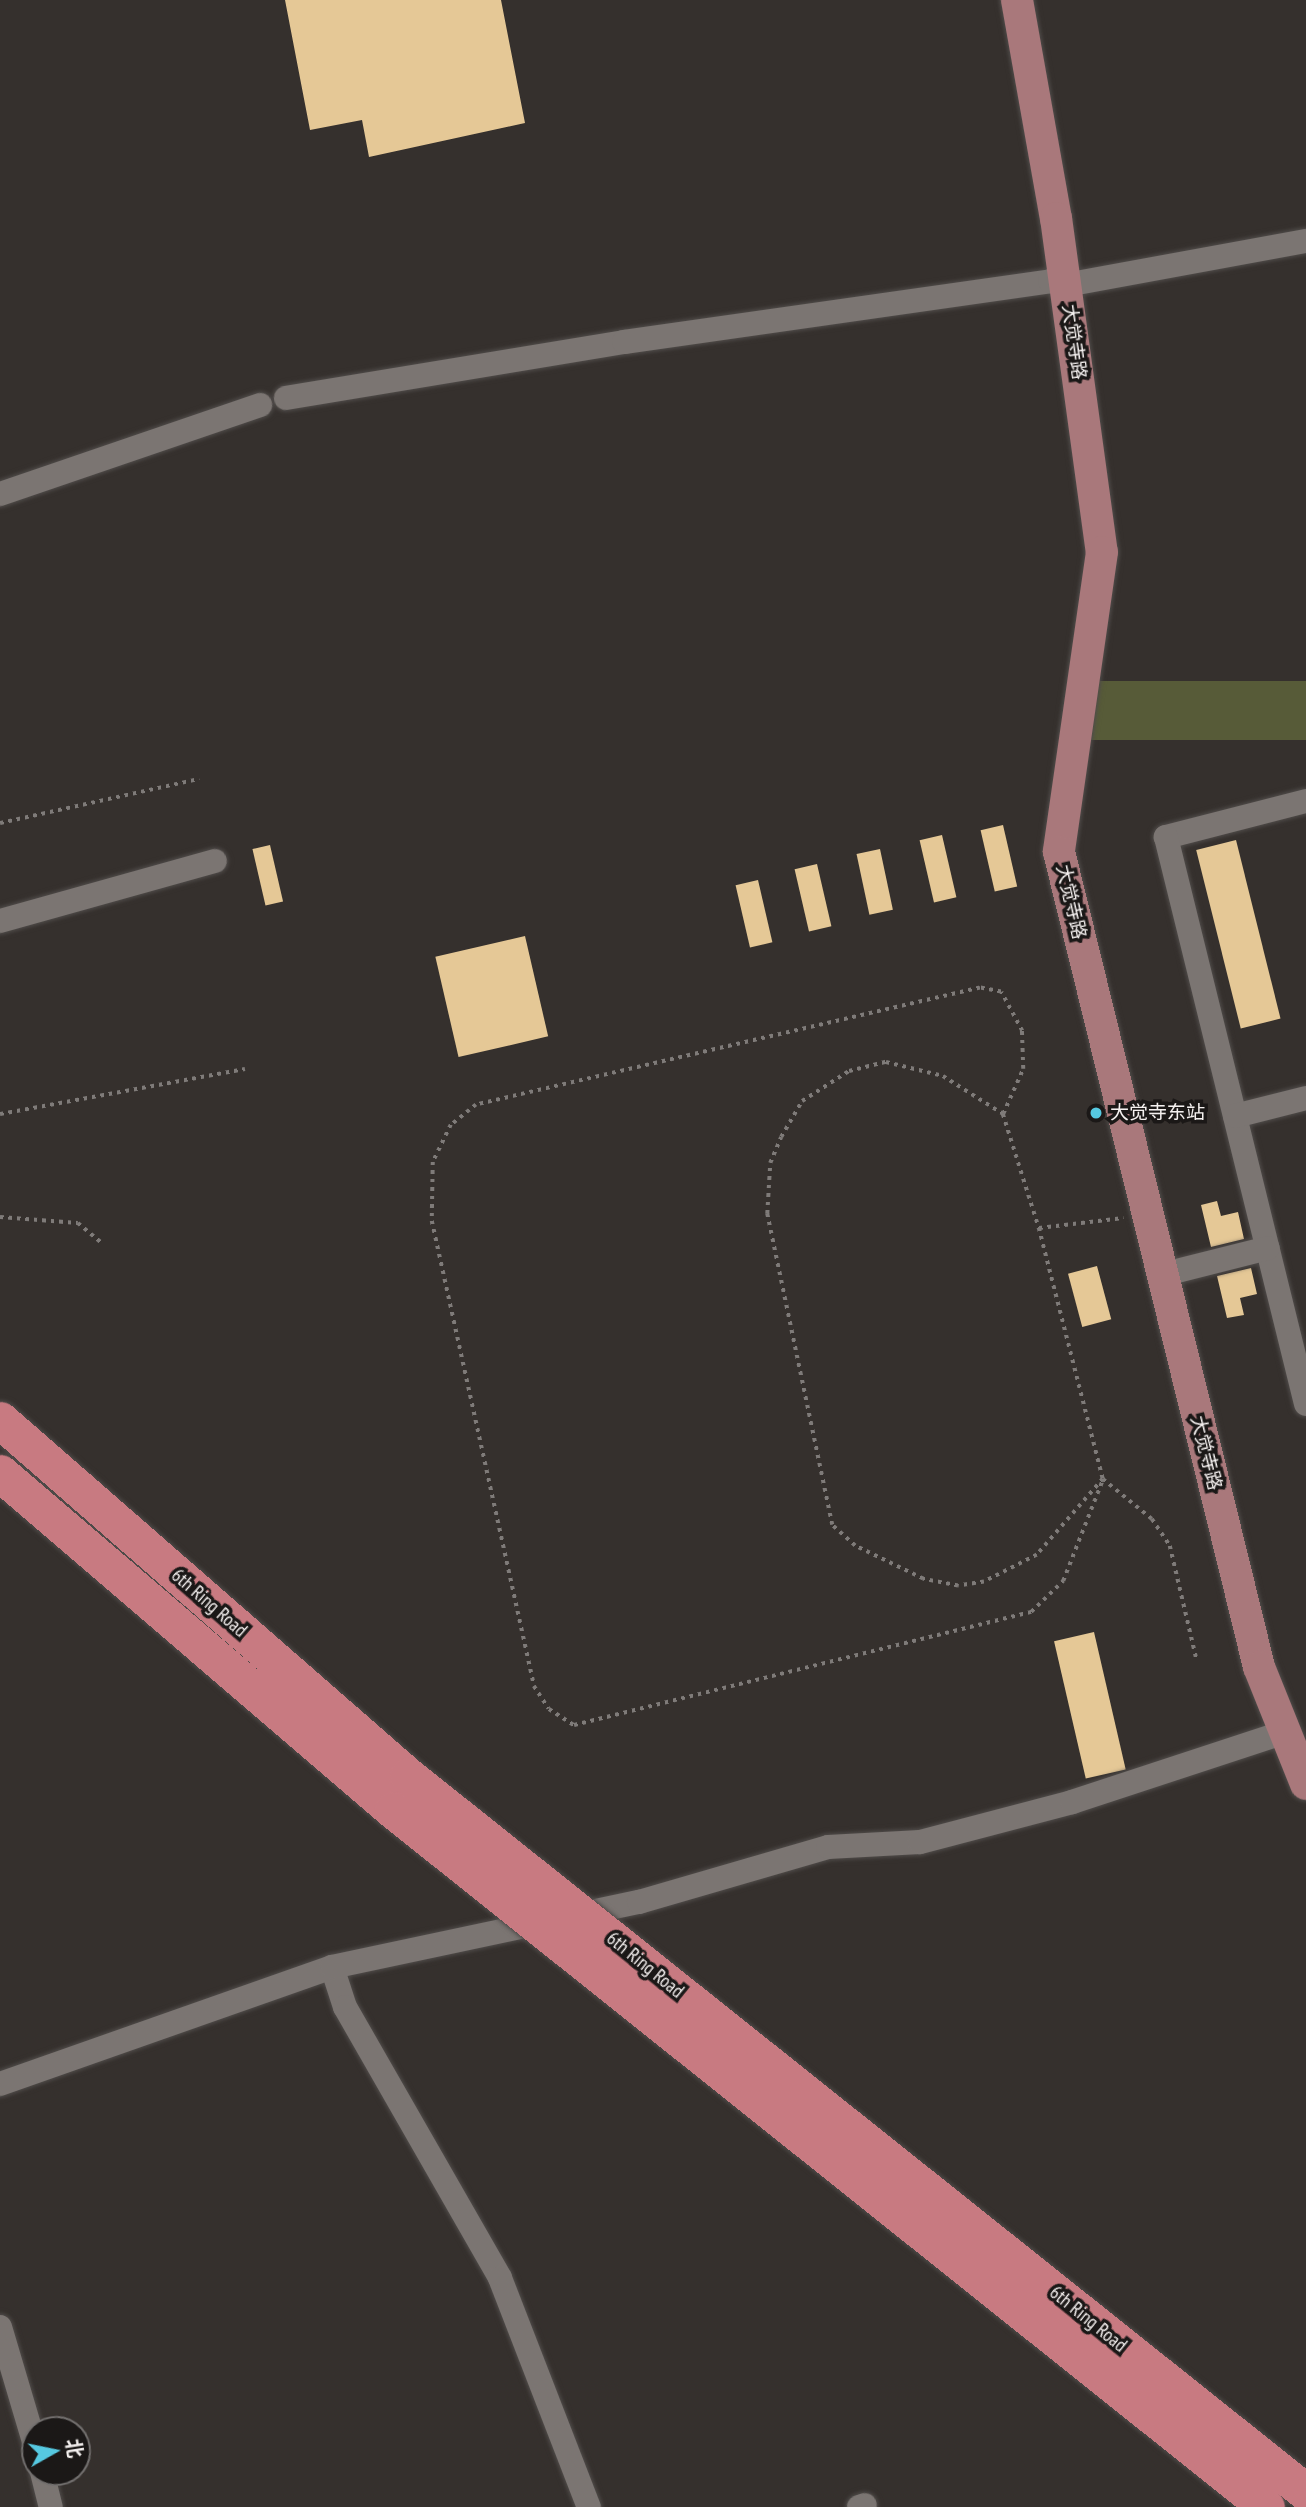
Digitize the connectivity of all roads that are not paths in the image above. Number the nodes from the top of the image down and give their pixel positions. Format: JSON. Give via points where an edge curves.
{"nodes":[{"id":1,"x":1017,"y":0,"type":"edge"},
{"id":2,"x":1306,"y":241,"type":"edge"},
{"id":3,"x":1066,"y":285,"type":"junction"},
{"id":4,"x":286,"y":398,"type":"dead end"},
{"id":5,"x":260,"y":405,"type":"dead end"},
{"id":6,"x":0,"y":494,"type":"edge"},
{"id":7,"x":1306,"y":801,"type":"edge"},
{"id":8,"x":215,"y":861,"type":"dead end"},
{"id":9,"x":0,"y":921,"type":"edge"},
{"id":10,"x":1306,"y":1098,"type":"edge"},
{"id":11,"x":1235,"y":1116,"type":"junction"},
{"id":12,"x":1268,"y":1248,"type":"junction"},
{"id":13,"x":1161,"y":1275,"type":"junction"},
{"id":14,"x":1303,"y":1379,"type":"edge"},
{"id":15,"x":1306,"y":1404,"type":"edge"},
{"id":16,"x":0,"y":1420,"type":"edge"},
{"id":17,"x":0,"y":1473,"type":"edge"},
{"id":18,"x":1282,"y":1733,"type":"junction"},
{"id":19,"x":1306,"y":1784,"type":"edge"},
{"id":20,"x":332,"y":1967,"type":"junction"},
{"id":21,"x":0,"y":2084,"type":"edge"},
{"id":22,"x":0,"y":2327,"type":"edge"},
{"id":23,"x":26,"y":2416,"type":"edge"},
{"id":24,"x":46,"y":2486,"type":"edge"},
{"id":25,"x":1306,"y":2492,"type":"edge"},
{"id":26,"x":51,"y":2507,"type":"edge"},
{"id":27,"x":589,"y":2507,"type":"edge"},
{"id":28,"x":1266,"y":2507,"type":"edge"}],
"edges":[{"from":1,"to":3,"type":"main road","name":"大觉寺路"},
{"from":2,"to":3,"type":"street"},
{"from":3,"to":4,"type":"street","via":[[1049,281],[652,338]]},
{"from":3,"to":13,"type":"main road","name":"大觉寺路","via":[[1102,551],[1059,852]]},
{"from":5,"to":6,"type":"street"},
{"from":7,"to":11,"type":"street","via":[[1166,837]]},
{"from":8,"to":9,"type":"street"},
{"from":10,"to":11,"type":"street"},
{"from":11,"to":12,"type":"street"},
{"from":12,"to":13,"type":"street"},
{"from":12,"to":14,"type":"street"},
{"from":13,"to":18,"type":"main road","name":"大觉寺路","via":[[1259,1667]]},
{"from":14,"to":15,"type":"street"},
{"from":16,"to":25,"type":"highway","name":"6th Ring Road","bridge":true,"via":[[408,1776]]},
{"from":17,"to":28,"type":"highway","name":"6th Ring Road","bridge":true,"via":[[393,1811]]},
{"from":18,"to":19,"type":"main road","name":"大觉寺路"},
{"from":18,"to":20,"type":"street","via":[[1072,1802],[920,1842],[828,1847],[626,1905]]},
{"from":20,"to":21,"type":"street"},
{"from":20,"to":27,"type":"street","via":[[345,2007],[500,2278]]},
{"from":22,"to":23,"type":"street"},
{"from":24,"to":26,"type":"street"}]}
